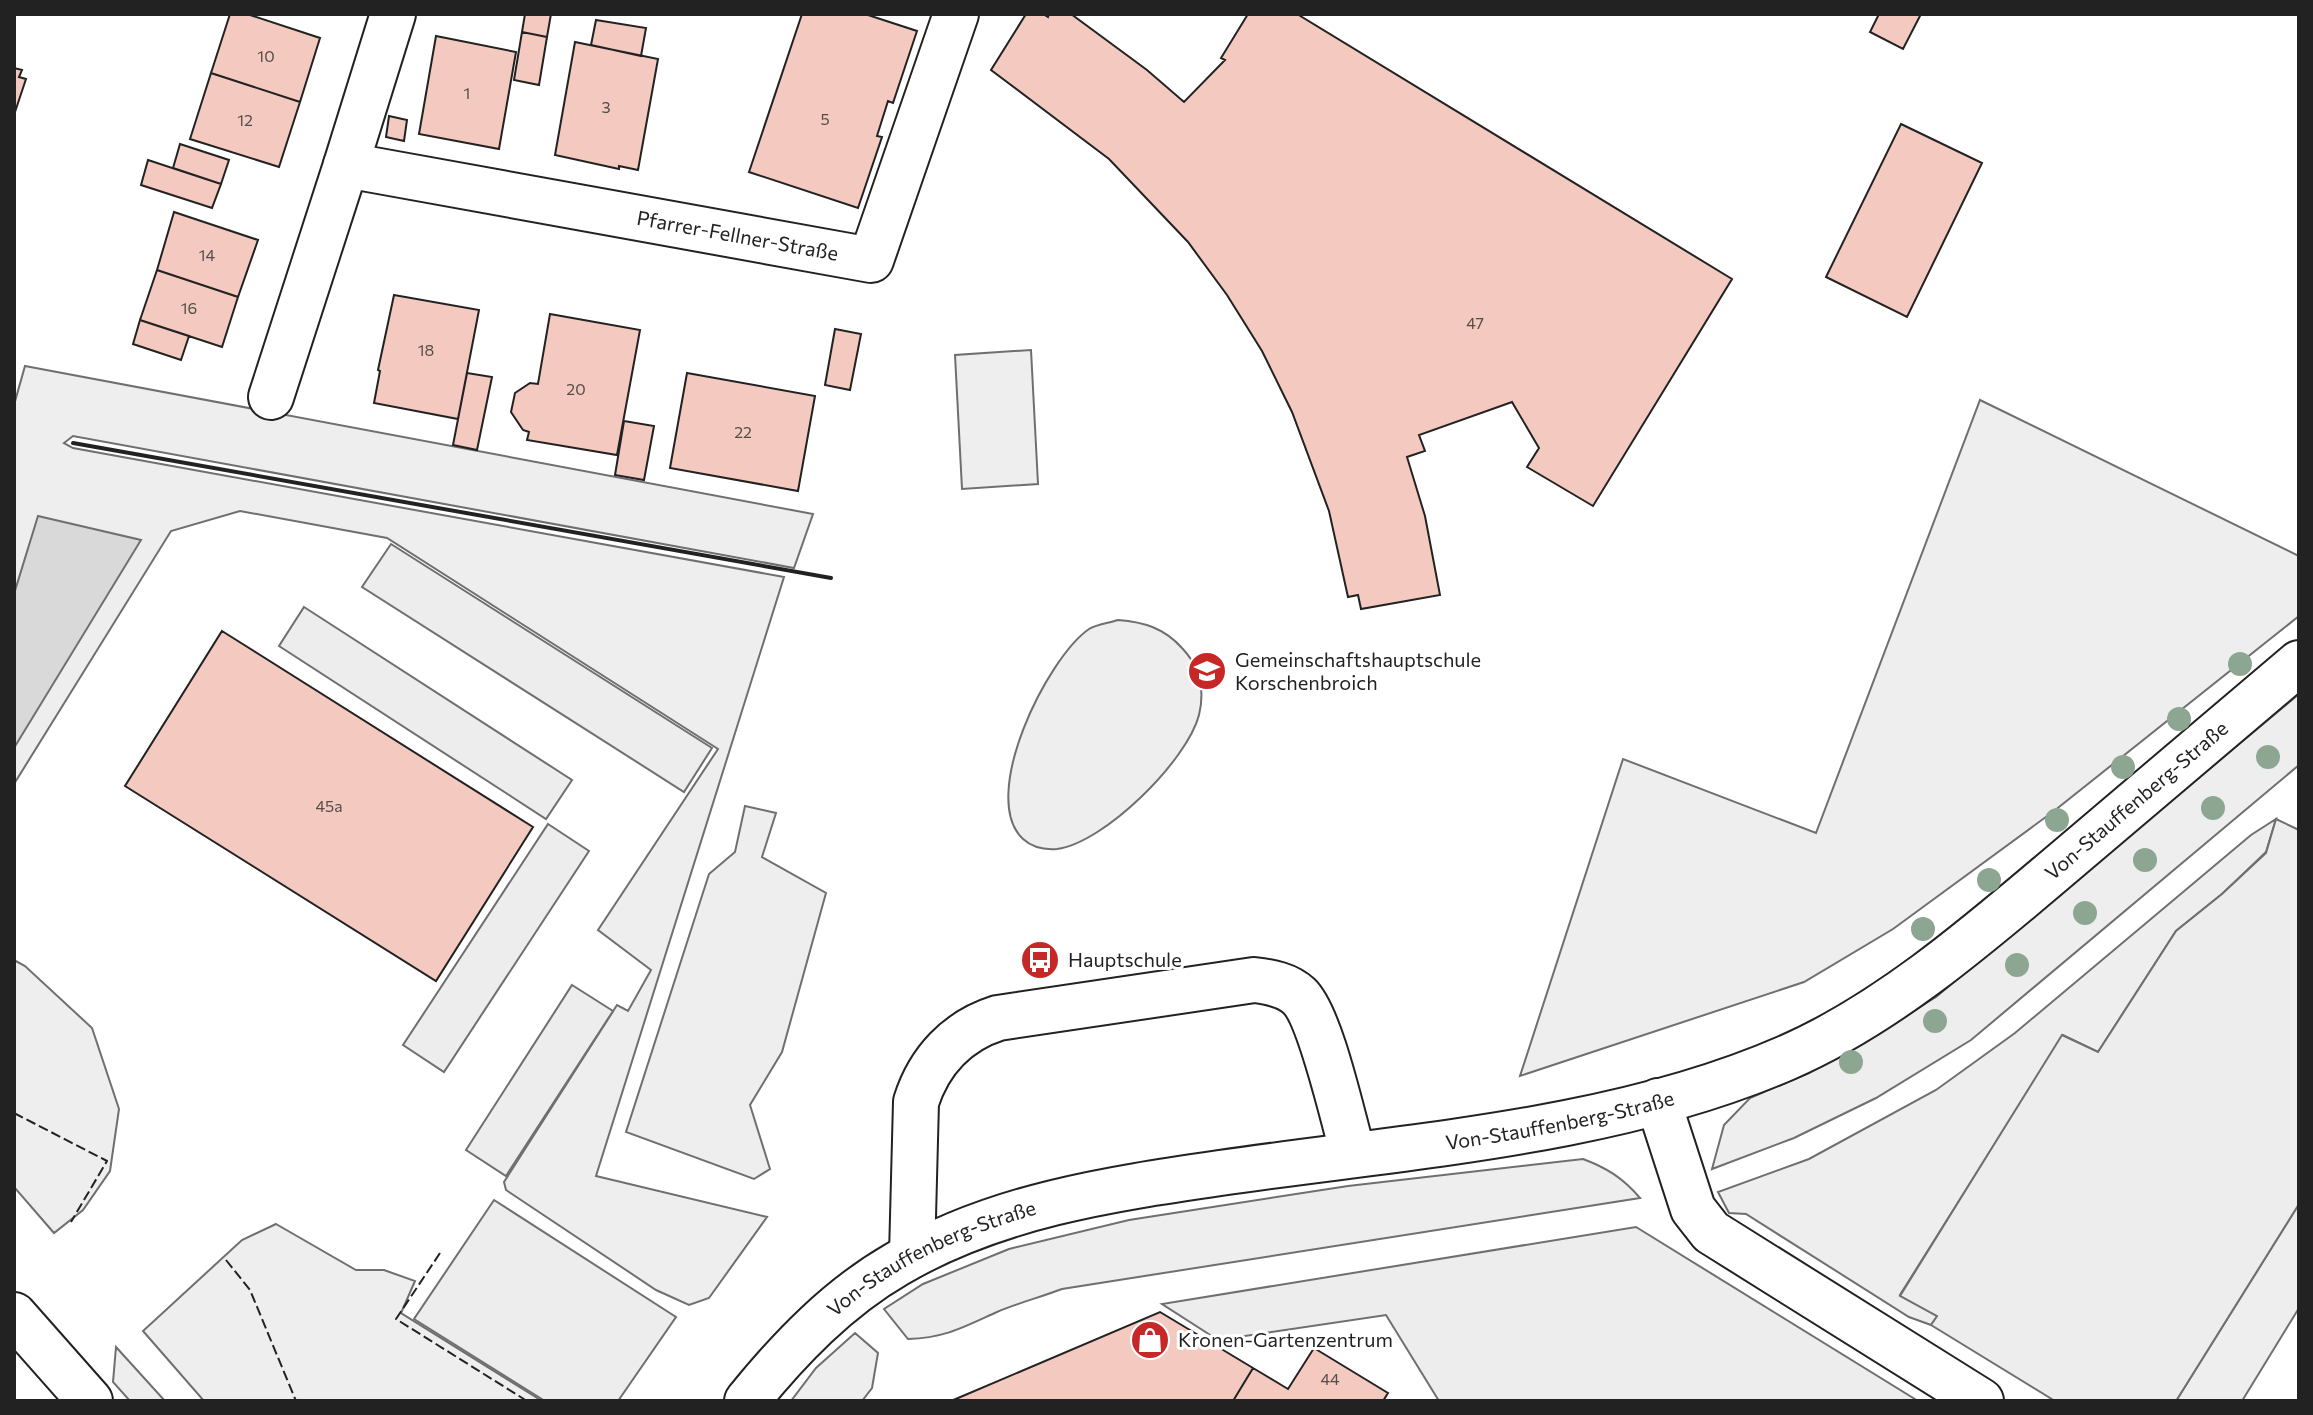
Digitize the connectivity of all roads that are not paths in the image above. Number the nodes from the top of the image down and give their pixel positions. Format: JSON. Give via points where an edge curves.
{"nodes":[{"id":1,"x":393,"y":14,"type":"edge"},
{"id":2,"x":956,"y":14,"type":"edge"},
{"id":3,"x":346,"y":165,"type":"junction"},
{"id":4,"x":271,"y":397,"type":"dead end"},
{"id":5,"x":2299,"y":663,"type":"edge"},
{"id":6,"x":1658,"y":1101,"type":"junction"},
{"id":7,"x":1353,"y":1153,"type":"junction"},
{"id":8,"x":912,"y":1255,"type":"junction"},
{"id":9,"x":14,"y":1315,"type":"edge"},
{"id":10,"x":90,"y":1401,"type":"edge"},
{"id":11,"x":747,"y":1401,"type":"edge"},
{"id":12,"x":1981,"y":1401,"type":"edge"}],
"edges":[{"from":1,"to":3,"type":"street"},
{"from":2,"to":3,"type":"street","name":"Pfarrer-Fellner-Straße","via":[[871,260]]},
{"from":3,"to":4,"type":"street"},
{"from":5,"to":6,"type":"street","name":"Von-Stauffenberg-Straße","via":[[2017,902],[1907,986],[1788,1057]]},
{"from":6,"to":7,"type":"street","name":"Von-Stauffenberg-Straße","via":[[1580,1120]]},
{"from":6,"to":12,"type":"street","via":[[1693,1209],[1711,1232]]},
{"from":7,"to":8,"type":"street","name":"Von-Stauffenberg-Straße","via":[[1077,1197],[999,1219]]},
{"from":7,"to":8,"type":"street","via":[[1311,1009],[1288,988],[1254,980],[998,1018],[960,1036],[921,1085],[916,1102]]},
{"from":8,"to":11,"type":"street","name":"Von-Stauffenberg-Straße","via":[[823,1318]]},
{"from":9,"to":10,"type":"street"}]}
